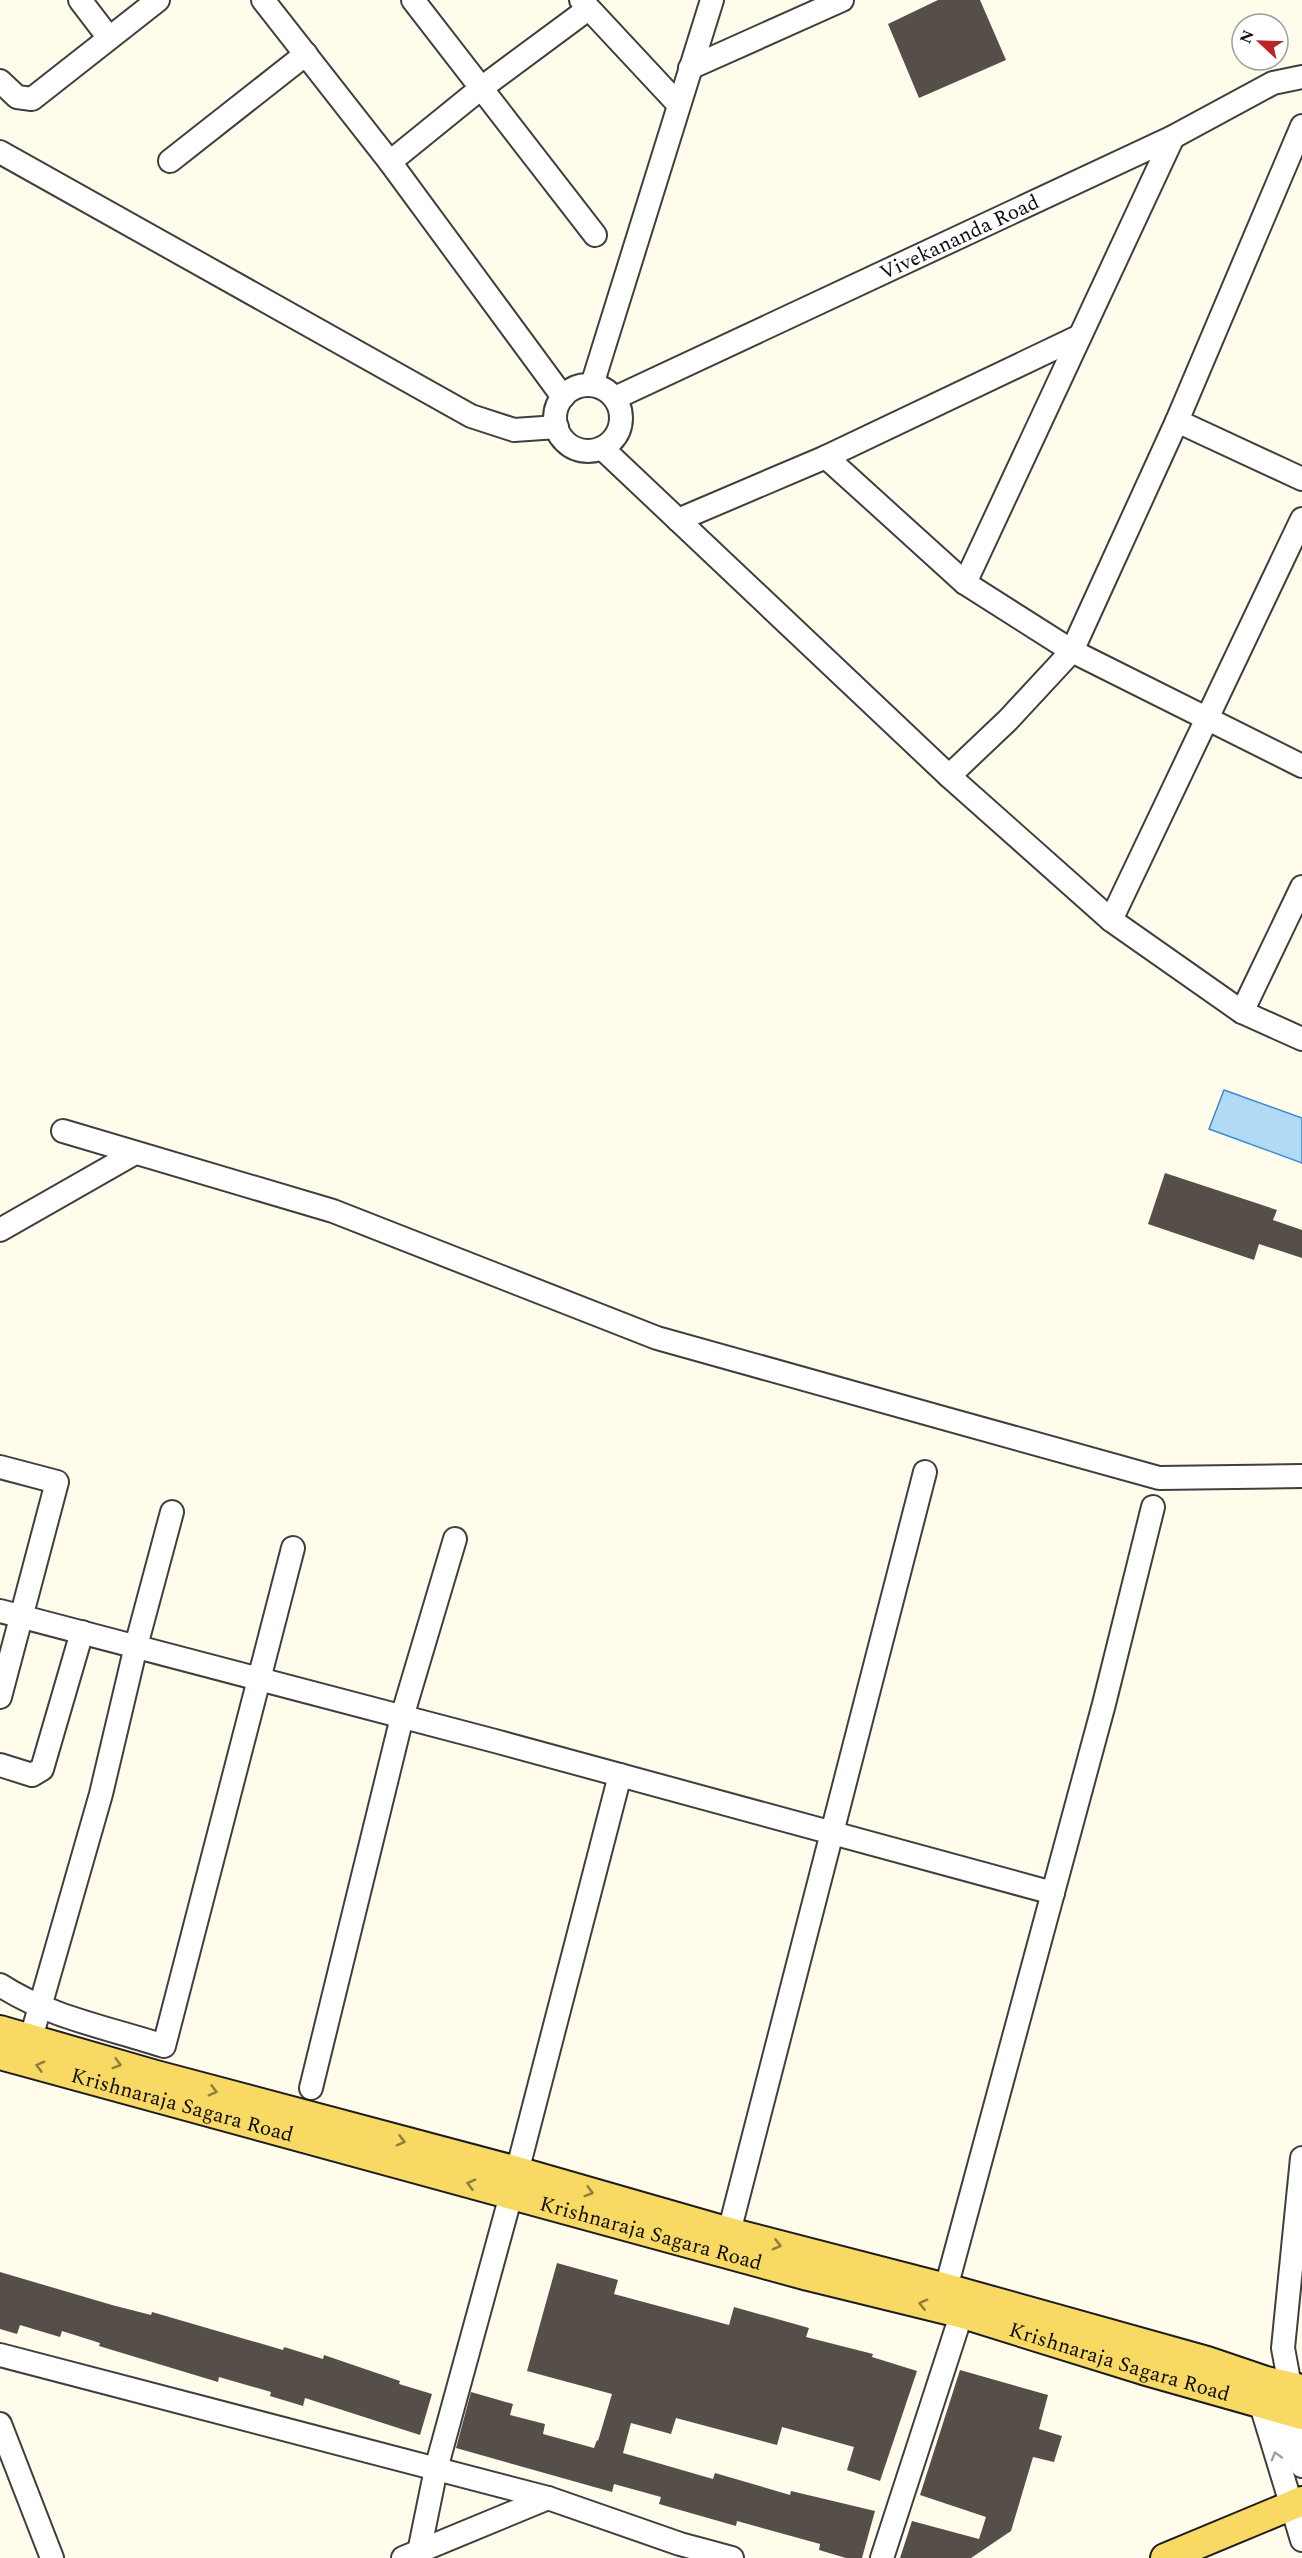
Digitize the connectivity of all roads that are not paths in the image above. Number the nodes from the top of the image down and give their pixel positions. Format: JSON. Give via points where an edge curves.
{"nodes":[{"id":1,"x":80,"y":0,"type":"edge"},
{"id":2,"x":158,"y":0,"type":"edge"},
{"id":3,"x":263,"y":0,"type":"edge"},
{"id":4,"x":412,"y":0,"type":"edge"},
{"id":5,"x":712,"y":0,"type":"edge"},
{"id":6,"x":842,"y":0,"type":"edge"},
{"id":7,"x":585,"y":5,"type":"edge"},
{"id":8,"x":109,"y":38,"type":"junction"},
{"id":9,"x":306,"y":54,"type":"junction"},
{"id":10,"x":690,"y":68,"type":"junction"},
{"id":11,"x":1302,"y":76,"type":"edge"},
{"id":12,"x":0,"y":81,"type":"edge"},
{"id":13,"x":480,"y":89,"type":"junction"},
{"id":14,"x":678,"y":104,"type":"junction"},
{"id":15,"x":1302,"y":126,"type":"edge"},
{"id":16,"x":1173,"y":137,"type":"junction"},
{"id":17,"x":0,"y":152,"type":"edge"},
{"id":18,"x":170,"y":161,"type":"dead end"},
{"id":19,"x":390,"y":162,"type":"junction"},
{"id":20,"x":596,"y":235,"type":"dead end"},
{"id":21,"x":1078,"y":337,"type":"junction"},
{"id":22,"x":591,"y":385,"type":"junction"},
{"id":23,"x":563,"y":397,"type":"junction"},
{"id":24,"x":615,"y":398,"type":"junction"},
{"id":25,"x":1177,"y":421,"type":"junction"},
{"id":26,"x":557,"y":427,"type":"junction"},
{"id":27,"x":602,"y":448,"type":"junction"},
{"id":28,"x":826,"y":457,"type":"junction"},
{"id":29,"x":1302,"y":479,"type":"edge"},
{"id":30,"x":1302,"y":519,"type":"edge"},
{"id":31,"x":678,"y":520,"type":"junction"},
{"id":32,"x":966,"y":583,"type":"junction"},
{"id":33,"x":1072,"y":651,"type":"junction"},
{"id":34,"x":1207,"y":718,"type":"junction"},
{"id":35,"x":1302,"y":766,"type":"edge"},
{"id":36,"x":949,"y":776,"type":"junction"},
{"id":37,"x":1302,"y":887,"type":"edge"},
{"id":38,"x":1111,"y":920,"type":"junction"},
{"id":39,"x":1242,"y":1012,"type":"junction"},
{"id":40,"x":1302,"y":1039,"type":"edge"},
{"id":41,"x":63,"y":1131,"type":"dead end"},
{"id":42,"x":135,"y":1153,"type":"junction"},
{"id":43,"x":0,"y":1230,"type":"edge"},
{"id":44,"x":0,"y":1467,"type":"edge"},
{"id":45,"x":925,"y":1472,"type":"dead end"},
{"id":46,"x":1302,"y":1476,"type":"edge"},
{"id":47,"x":1153,"y":1507,"type":"dead end"},
{"id":48,"x":172,"y":1512,"type":"dead end"},
{"id":49,"x":455,"y":1539,"type":"dead end"},
{"id":50,"x":292,"y":1548,"type":"dead end"},
{"id":51,"x":10,"y":1613,"type":"edge"},
{"id":52,"x":82,"y":1632,"type":"junction"},
{"id":53,"x":136,"y":1646,"type":"junction"},
{"id":54,"x":259,"y":1679,"type":"junction"},
{"id":55,"x":0,"y":1697,"type":"edge"},
{"id":56,"x":402,"y":1717,"type":"junction"},
{"id":57,"x":0,"y":1765,"type":"edge"},
{"id":58,"x":620,"y":1775,"type":"junction"},
{"id":59,"x":831,"y":1833,"type":"junction"},
{"id":60,"x":1053,"y":1893,"type":"junction"},
{"id":61,"x":0,"y":1985,"type":"edge"},
{"id":62,"x":40,"y":2005,"type":"junction"},
{"id":63,"x":0,"y":2030,"type":"edge"},
{"id":64,"x":31,"y":2038,"type":"junction"},
{"id":65,"x":0,"y":2055,"type":"edge"},
{"id":66,"x":311,"y":2088,"type":"dead end"},
{"id":67,"x":1302,"y":2158,"type":"edge"},
{"id":68,"x":514,"y":2183,"type":"junction"},
{"id":69,"x":729,"y":2232,"type":"junction"},
{"id":70,"x":959,"y":2299,"type":"junction"},
{"id":71,"x":0,"y":2355,"type":"edge"},
{"id":72,"x":1284,"y":2398,"type":"edge"},
{"id":73,"x":0,"y":2424,"type":"edge"},
{"id":74,"x":1302,"y":2466,"type":"edge"},
{"id":75,"x":436,"y":2469,"type":"junction"},
{"id":76,"x":548,"y":2498,"type":"junction"},
{"id":77,"x":1296,"y":2504,"type":"edge"},
{"id":78,"x":1302,"y":2540,"type":"edge"},
{"id":79,"x":411,"y":2555,"type":"edge"},
{"id":80,"x":52,"y":2558,"type":"edge"},
{"id":81,"x":732,"y":2558,"type":"edge"},
{"id":82,"x":882,"y":2558,"type":"edge"},
{"id":83,"x":1165,"y":2558,"type":"edge"}],
"edges":[{"from":1,"to":8,"type":"street"},
{"from":2,"to":8,"type":"street"},
{"from":3,"to":9,"type":"street"},
{"from":4,"to":13,"type":"street"},
{"from":5,"to":10,"type":"street"},
{"from":6,"to":10,"type":"street"},
{"from":7,"to":13,"type":"street"},
{"from":7,"to":14,"type":"street"},
{"from":8,"to":12,"type":"street","via":[[32,99],[17,97]]},
{"from":9,"to":18,"type":"street"},
{"from":9,"to":19,"type":"street"},
{"from":10,"to":14,"type":"street"},
{"from":11,"to":16,"type":"street","name":"Vivekananda Road","via":[[1273,82]]},
{"from":13,"to":19,"type":"street"},
{"from":13,"to":20,"type":"street"},
{"from":14,"to":22,"type":"street"},
{"from":15,"to":25,"type":"street"},
{"from":16,"to":21,"type":"street"},
{"from":16,"to":24,"type":"street","name":"Vivekananda Road"},
{"from":17,"to":26,"type":"street","via":[[471,416],[514,430]]},
{"from":19,"to":23,"type":"street"},
{"from":21,"to":28,"type":"street"},
{"from":21,"to":32,"type":"street"},
{"from":22,"to":23,"type":"street","via":[[576,387]]},
{"from":22,"to":24,"type":"street","via":[[605,389]]},
{"from":23,"to":26,"type":"street","via":[[556,411]]},
{"from":24,"to":27,"type":"street","via":[[620,426],[617,435]]},
{"from":25,"to":29,"type":"street"},
{"from":25,"to":33,"type":"street"},
{"from":26,"to":27,"type":"street","via":[[563,440],[574,448]]},
{"from":27,"to":31,"type":"street"},
{"from":28,"to":31,"type":"street"},
{"from":28,"to":32,"type":"street"},
{"from":30,"to":34,"type":"street"},
{"from":31,"to":36,"type":"street"},
{"from":32,"to":33,"type":"street"},
{"from":33,"to":34,"type":"street"},
{"from":33,"to":36,"type":"street"},
{"from":34,"to":35,"type":"street"},
{"from":34,"to":38,"type":"street"},
{"from":36,"to":38,"type":"street"},
{"from":37,"to":39,"type":"street"},
{"from":38,"to":39,"type":"street"},
{"from":39,"to":40,"type":"street"},
{"from":41,"to":42,"type":"street"},
{"from":42,"to":43,"type":"street"},
{"from":42,"to":46,"type":"street","via":[[333,1211],[657,1338],[1159,1478]]},
{"from":44,"to":51,"type":"street","via":[[57,1482]]},
{"from":45,"to":59,"type":"street"},
{"from":47,"to":60,"type":"street"},
{"from":48,"to":53,"type":"street"},
{"from":49,"to":56,"type":"street"},
{"from":50,"to":54,"type":"street"},
{"from":51,"to":52,"type":"street"},
{"from":51,"to":55,"type":"street"},
{"from":52,"to":53,"type":"street"},
{"from":52,"to":57,"type":"street","via":[[42,1769],[32,1775]]},
{"from":53,"to":54,"type":"street"},
{"from":53,"to":62,"type":"street","via":[[101,1794]]},
{"from":54,"to":56,"type":"street"},
{"from":54,"to":62,"type":"street","via":[[164,2046]]},
{"from":56,"to":58,"type":"street"},
{"from":56,"to":66,"type":"street"},
{"from":58,"to":59,"type":"street"},
{"from":58,"to":68,"type":"street"},
{"from":59,"to":60,"type":"street"},
{"from":59,"to":69,"type":"street"},
{"from":60,"to":70,"type":"street"},
{"from":61,"to":62,"type":"street"},
{"from":62,"to":64,"type":"street"},
{"from":63,"to":64,"type":"main road","name":"Krishnaraja Sagara Road"},
{"from":64,"to":68,"type":"main road","name":"Krishnaraja Sagara Road","one_way":true},
{"from":68,"to":65,"type":"main road","name":"Krishnaraja Sagara Road","one_way":true},
{"from":67,"to":72,"type":"street","via":[[1283,2348]]},
{"from":68,"to":69,"type":"main road","name":"Krishnaraja Sagara Road","one_way":true},
{"from":70,"to":68,"type":"main road","name":"Krishnaraja Sagara Road","one_way":true,"via":[[797,2273]]},
{"from":68,"to":75,"type":"street"},
{"from":69,"to":70,"type":"main road","name":"Krishnaraja Sagara Road","one_way":true},
{"from":70,"to":72,"type":"main road","name":"Krishnaraja Sagara Road"},
{"from":70,"to":82,"type":"street"},
{"from":71,"to":75,"type":"street"},
{"from":72,"to":74,"type":"street"},
{"from":77,"to":72,"type":"street","one_way":true},
{"from":73,"to":80,"type":"street"},
{"from":75,"to":76,"type":"street"},
{"from":75,"to":79,"type":"street"},
{"from":76,"to":79,"type":"street"},
{"from":76,"to":81,"type":"street"},
{"from":77,"to":78,"type":"street"},
{"from":77,"to":83,"type":"main road"}]}
